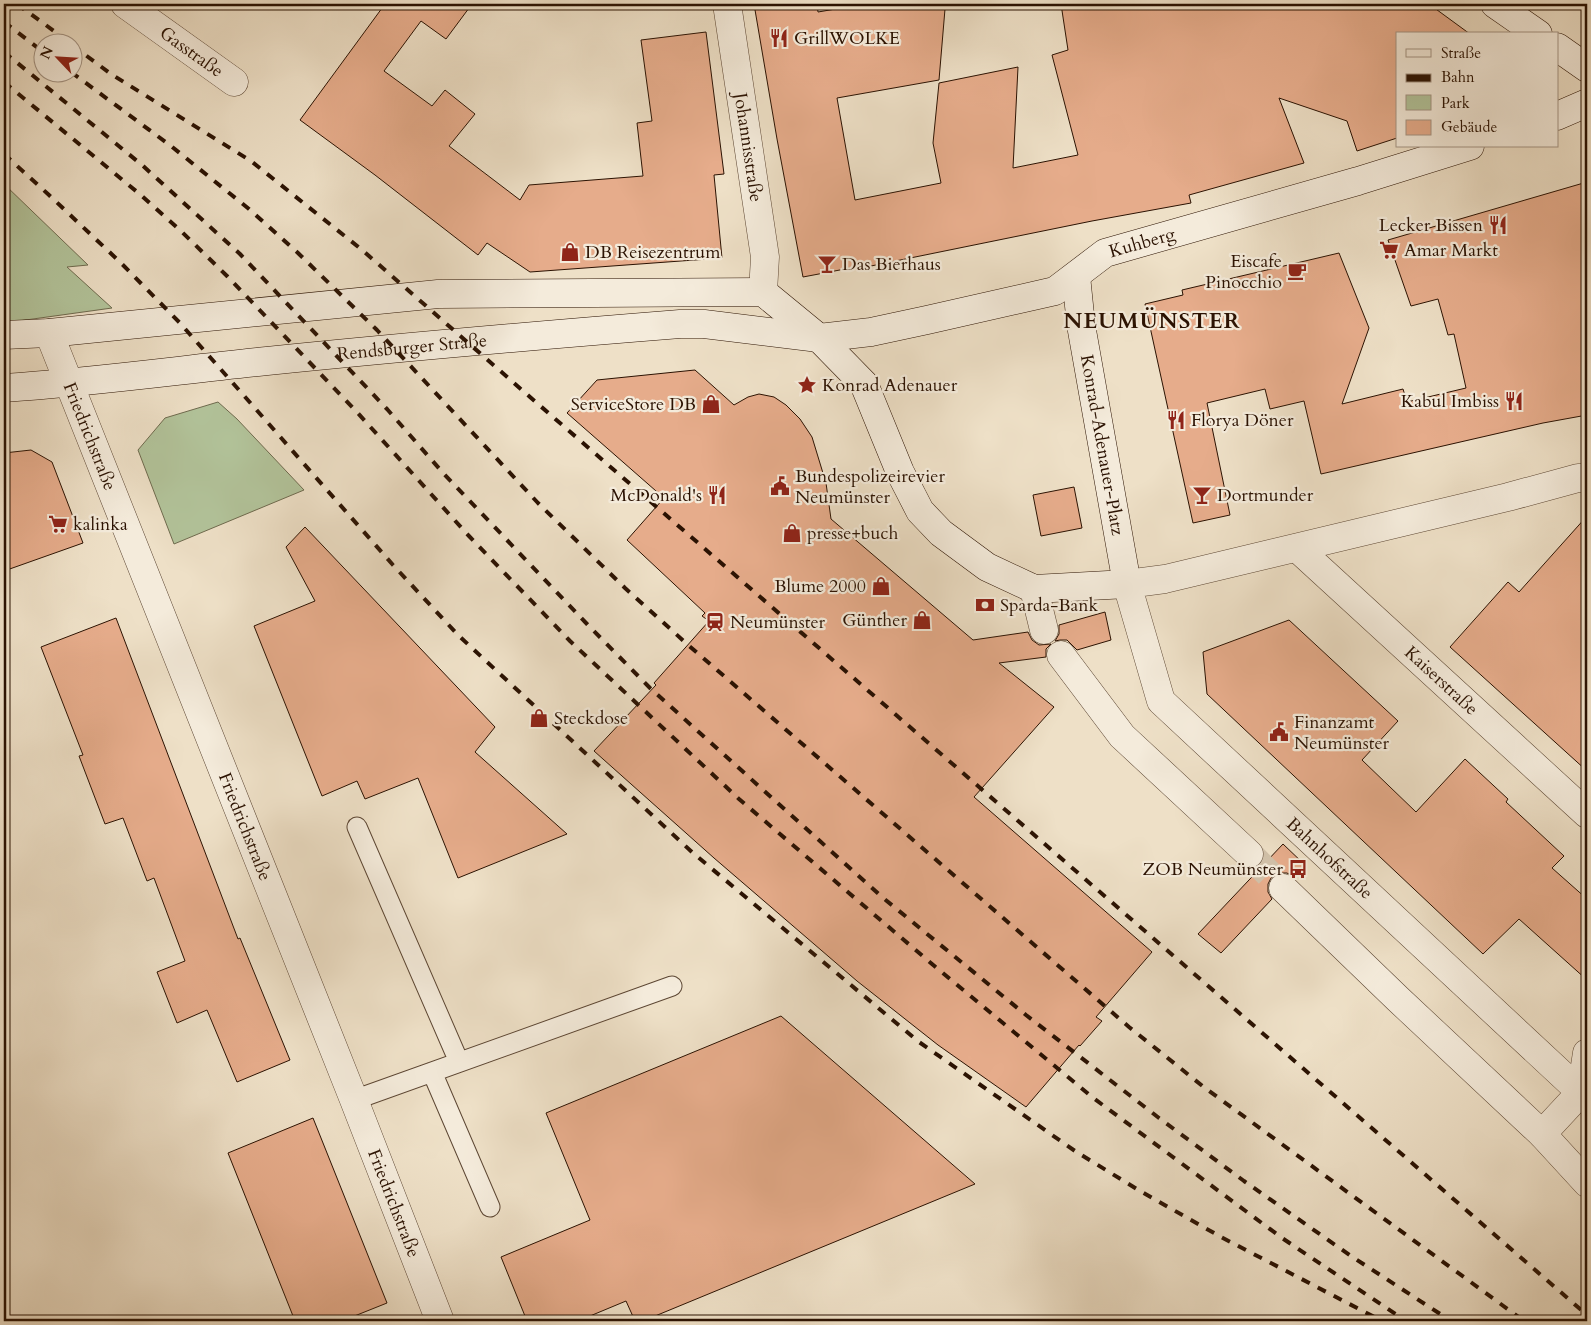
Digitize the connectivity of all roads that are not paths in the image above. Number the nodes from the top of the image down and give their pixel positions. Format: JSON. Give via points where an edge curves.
{"nodes":[{"id":1,"x":125,"y":4,"type":"edge"},
{"id":2,"x":727,"y":4,"type":"edge"},
{"id":3,"x":1495,"y":4,"type":"edge"},
{"id":4,"x":1535,"y":32,"type":"edge"},
{"id":5,"x":1558,"y":48,"type":"edge"},
{"id":6,"x":1587,"y":68,"type":"edge"},
{"id":7,"x":234,"y":82,"type":"dead end"},
{"id":8,"x":1587,"y":103,"type":"edge"},
{"id":9,"x":1558,"y":116,"type":"edge"},
{"id":10,"x":1463,"y":148,"type":"edge"},
{"id":11,"x":1076,"y":276,"type":"junction"},
{"id":12,"x":762,"y":292,"type":"junction"},
{"id":13,"x":49,"y":333,"type":"junction"},
{"id":14,"x":4,"y":335,"type":"edge"},
{"id":15,"x":819,"y":338,"type":"junction"},
{"id":16,"x":68,"y":384,"type":"junction"},
{"id":17,"x":4,"y":388,"type":"edge"},
{"id":18,"x":1587,"y":478,"type":"edge"},
{"id":19,"x":1296,"y":548,"type":"junction"},
{"id":20,"x":1127,"y":584,"type":"junction"},
{"id":21,"x":1034,"y":589,"type":"junction"},
{"id":22,"x":1044,"y":630,"type":"dead end"},
{"id":23,"x":1061,"y":655,"type":"dead end"},
{"id":24,"x":1587,"y":814,"type":"edge"},
{"id":25,"x":358,"y":827,"type":"dead end"},
{"id":26,"x":1249,"y":854,"type":"tunnel mouth"},
{"id":27,"x":1283,"y":888,"type":"tunnel mouth"},
{"id":28,"x":672,"y":986,"type":"dead end"},
{"id":29,"x":1587,"y":1053,"type":"edge"},
{"id":30,"x":459,"y":1062,"type":"junction"},
{"id":31,"x":432,"y":1072,"type":"junction"},
{"id":32,"x":1584,"y":1095,"type":"edge"},
{"id":33,"x":354,"y":1100,"type":"junction"},
{"id":34,"x":1542,"y":1134,"type":"junction"},
{"id":35,"x":1587,"y":1183,"type":"edge"},
{"id":36,"x":490,"y":1207,"type":"dead end"},
{"id":37,"x":440,"y":1321,"type":"edge"}],
"edges":[{"from":1,"to":7,"type":"street","name":"Gasstraße"},
{"from":2,"to":12,"type":"street","name":"Johannisstraße","via":[[765,257]]},
{"from":3,"to":4,"type":"street"},
{"from":5,"to":6,"type":"street"},
{"from":8,"to":9,"type":"street"},
{"from":10,"to":11,"type":"street","name":"Kuhberg","via":[[1105,253]]},
{"from":11,"to":15,"type":"street","name":"Kuhberg","via":[[1055,292],[871,332]]},
{"from":11,"to":20,"type":"street","name":"Konrad-Adenauer-Platz","via":[[1081,325]]},
{"from":12,"to":13,"type":"street","via":[[438,294]]},
{"from":12,"to":15,"type":"street"},
{"from":13,"to":14,"type":"street"},
{"from":13,"to":16,"type":"street","name":"Friedrichstraße"},
{"from":15,"to":16,"type":"street","name":"Rendsburger Straße","via":[[680,324],[424,345]]},
{"from":15,"to":21,"type":"street","via":[[864,384],[900,472],[920,511],[941,533],[986,567]]},
{"from":16,"to":17,"type":"street","name":"Rendsburger Straße"},
{"from":16,"to":33,"type":"street","name":"Friedrichstraße"},
{"from":18,"to":19,"type":"street"},
{"from":19,"to":20,"type":"street","via":[[1165,579]]},
{"from":19,"to":24,"type":"street","name":"Kaiserstraße"},
{"from":20,"to":21,"type":"street"},
{"from":20,"to":32,"type":"street","name":"Bahnhofstraße","via":[[1161,701]]},
{"from":21,"to":22,"type":"street"},
{"from":23,"to":26,"type":"street","via":[[1122,736]]},
{"from":25,"to":30,"type":"lane"},
{"from":27,"to":34,"type":"street"},
{"from":28,"to":30,"type":"lane"},
{"from":29,"to":32,"type":"street"},
{"from":30,"to":31,"type":"lane"},
{"from":31,"to":33,"type":"lane"},
{"from":31,"to":36,"type":"lane"},
{"from":32,"to":34,"type":"street"},
{"from":33,"to":37,"type":"street","name":"Friedrichstraße"},
{"from":34,"to":35,"type":"street"}]}
